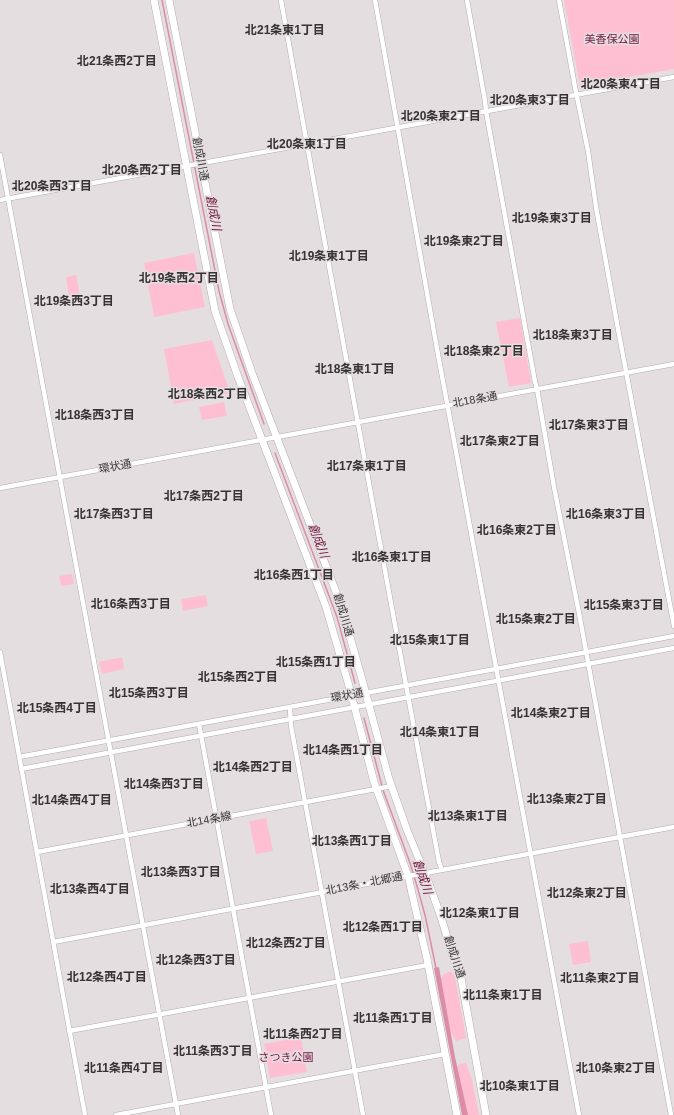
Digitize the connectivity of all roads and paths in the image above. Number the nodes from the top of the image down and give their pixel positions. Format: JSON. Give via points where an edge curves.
{"nodes":[{"id":1,"x":154,"y":0,"type":"edge"},
{"id":2,"x":170,"y":0,"type":"edge"},
{"id":3,"x":281,"y":0,"type":"edge"},
{"id":4,"x":375,"y":0,"type":"edge"},
{"id":5,"x":467,"y":0,"type":"edge"},
{"id":6,"x":559,"y":0,"type":"edge"},
{"id":7,"x":674,"y":77,"type":"edge"},
{"id":8,"x":576,"y":95,"type":"junction"},
{"id":9,"x":486,"y":111,"type":"junction"},
{"id":10,"x":398,"y":128,"type":"junction"},
{"id":11,"x":306,"y":143,"type":"junction"},
{"id":12,"x":0,"y":156,"type":"edge"},
{"id":13,"x":199,"y":163,"type":"junction"},
{"id":14,"x":188,"y":165,"type":"junction"},
{"id":15,"x":8,"y":198,"type":"junction"},
{"id":16,"x":0,"y":200,"type":"edge"},
{"id":17,"x":674,"y":364,"type":"edge"},
{"id":18,"x":627,"y":372,"type":"junction"},
{"id":19,"x":537,"y":389,"type":"junction"},
{"id":20,"x":447,"y":405,"type":"junction"},
{"id":21,"x":358,"y":422,"type":"junction"},
{"id":22,"x":277,"y":437,"type":"junction"},
{"id":23,"x":262,"y":440,"type":"junction"},
{"id":24,"x":60,"y":477,"type":"junction"},
{"id":25,"x":0,"y":488,"type":"edge"},
{"id":26,"x":674,"y":626,"type":"edge"},
{"id":27,"x":674,"y":636,"type":"edge"},
{"id":28,"x":674,"y":648,"type":"edge"},
{"id":29,"x":0,"y":652,"type":"edge"},
{"id":30,"x":586,"y":652,"type":"junction"},
{"id":31,"x":588,"y":664,"type":"junction"},
{"id":32,"x":496,"y":669,"type":"junction"},
{"id":33,"x":498,"y":681,"type":"junction"},
{"id":34,"x":406,"y":685,"type":"junction"},
{"id":35,"x":366,"y":693,"type":"junction"},
{"id":36,"x":351,"y":696,"type":"junction"},
{"id":37,"x":408,"y":697,"type":"junction"},
{"id":38,"x":369,"y":704,"type":"junction"},
{"id":39,"x":290,"y":707,"type":"junction"},
{"id":40,"x":354,"y":707,"type":"junction"},
{"id":41,"x":290,"y":719,"type":"junction"},
{"id":42,"x":199,"y":724,"type":"junction"},
{"id":43,"x":200,"y":736,"type":"junction"},
{"id":44,"x":109,"y":740,"type":"junction"},
{"id":45,"x":111,"y":752,"type":"junction"},
{"id":46,"x":19,"y":757,"type":"junction"},
{"id":47,"x":21,"y":769,"type":"junction"},
{"id":48,"x":390,"y":787,"type":"junction"},
{"id":49,"x":378,"y":789,"type":"junction"},
{"id":50,"x":306,"y":803,"type":"junction"},
{"id":51,"x":216,"y":819,"type":"junction"},
{"id":52,"x":674,"y":827,"type":"edge"},
{"id":53,"x":126,"y":836,"type":"junction"},
{"id":54,"x":620,"y":837,"type":"junction"},
{"id":55,"x":37,"y":852,"type":"junction"},
{"id":56,"x":530,"y":853,"type":"junction"},
{"id":57,"x":442,"y":870,"type":"junction"},
{"id":58,"x":421,"y":874,"type":"junction"},
{"id":59,"x":410,"y":876,"type":"junction"},
{"id":60,"x":322,"y":892,"type":"junction"},
{"id":61,"x":232,"y":908,"type":"junction"},
{"id":62,"x":143,"y":925,"type":"junction"},
{"id":63,"x":53,"y":942,"type":"junction"},
{"id":64,"x":428,"y":965,"type":"junction"},
{"id":65,"x":339,"y":982,"type":"junction"},
{"id":66,"x":249,"y":998,"type":"junction"},
{"id":67,"x":159,"y":1014,"type":"junction"},
{"id":68,"x":69,"y":1031,"type":"junction"},
{"id":69,"x":445,"y":1054,"type":"junction"},
{"id":70,"x":355,"y":1071,"type":"junction"},
{"id":71,"x":266,"y":1087,"type":"junction"},
{"id":72,"x":176,"y":1104,"type":"junction"},
{"id":73,"x":85,"y":1115,"type":"edge"},
{"id":74,"x":116,"y":1115,"type":"edge"},
{"id":75,"x":178,"y":1115,"type":"edge"},
{"id":76,"x":271,"y":1115,"type":"edge"},
{"id":77,"x":363,"y":1115,"type":"edge"},
{"id":78,"x":457,"y":1115,"type":"edge"},
{"id":79,"x":486,"y":1115,"type":"edge"},
{"id":80,"x":579,"y":1115,"type":"edge"},
{"id":81,"x":671,"y":1115,"type":"edge"}],
"edges":[{"from":1,"to":14,"type":"highway","name":"創成川通"},
{"from":2,"to":13,"type":"highway","name":"創成川通"},
{"from":3,"to":11,"type":"street"},
{"from":4,"to":10,"type":"street"},
{"from":5,"to":9,"type":"street"},
{"from":6,"to":8,"type":"street"},
{"from":7,"to":8,"type":"street"},
{"from":8,"to":9,"type":"street"},
{"from":8,"to":18,"type":"street"},
{"from":9,"to":10,"type":"street"},
{"from":9,"to":19,"type":"street"},
{"from":10,"to":11,"type":"street"},
{"from":10,"to":20,"type":"street"},
{"from":11,"to":13,"type":"street"},
{"from":11,"to":21,"type":"street"},
{"from":12,"to":15,"type":"street"},
{"from":13,"to":14,"type":"street"},
{"from":13,"to":22,"type":"highway","name":"創成川通","via":[[230,310]]},
{"from":14,"to":15,"type":"street"},
{"from":14,"to":23,"type":"highway","name":"創成川通","via":[[215,311]]},
{"from":15,"to":16,"type":"street"},
{"from":15,"to":24,"type":"street"},
{"from":17,"to":18,"type":"street","name":"北18条通"},
{"from":18,"to":19,"type":"street","name":"北18条通"},
{"from":18,"to":26,"type":"street"},
{"from":19,"to":20,"type":"street","name":"北18条通"},
{"from":19,"to":30,"type":"street"},
{"from":20,"to":21,"type":"street","name":"北18条通"},
{"from":20,"to":32,"type":"street"},
{"from":21,"to":22,"type":"street","name":"北18条通"},
{"from":21,"to":34,"type":"street"},
{"from":22,"to":23,"type":"street","name":"環状通"},
{"from":22,"to":35,"type":"highway","name":"創成川通","via":[[341,605]]},
{"from":23,"to":24,"type":"street","name":"環状通"},
{"from":23,"to":36,"type":"highway","name":"創成川通","via":[[326,607]]},
{"from":24,"to":25,"type":"street","name":"環状通"},
{"from":24,"to":44,"type":"street"},
{"from":27,"to":30,"type":"street","name":"環状通"},
{"from":28,"to":31,"type":"street","name":"環状通"},
{"from":29,"to":46,"type":"street"},
{"from":30,"to":31,"type":"street"},
{"from":30,"to":32,"type":"street","name":"環状通"},
{"from":31,"to":33,"type":"street","name":"環状通"},
{"from":31,"to":54,"type":"street"},
{"from":32,"to":33,"type":"street"},
{"from":32,"to":34,"type":"street","name":"環状通"},
{"from":33,"to":37,"type":"street","name":"環状通"},
{"from":33,"to":56,"type":"street"},
{"from":34,"to":35,"type":"street","name":"環状通"},
{"from":34,"to":37,"type":"street"},
{"from":35,"to":36,"type":"street","name":"環状通"},
{"from":35,"to":38,"type":"highway","name":"創成川通"},
{"from":36,"to":39,"type":"street","name":"環状通"},
{"from":36,"to":40,"type":"highway","name":"創成川通"},
{"from":37,"to":38,"type":"street","name":"環状通"},
{"from":37,"to":57,"type":"street"},
{"from":38,"to":40,"type":"street","name":"環状通"},
{"from":38,"to":48,"type":"highway","name":"創成川通"},
{"from":39,"to":41,"type":"street"},
{"from":39,"to":42,"type":"street","name":"環状通"},
{"from":40,"to":41,"type":"street","name":"環状通"},
{"from":40,"to":49,"type":"highway","name":"創成川通"},
{"from":41,"to":43,"type":"street","name":"環状通"},
{"from":41,"to":50,"type":"street"},
{"from":42,"to":43,"type":"street"},
{"from":42,"to":44,"type":"street","name":"環状通"},
{"from":43,"to":45,"type":"street","name":"環状通"},
{"from":43,"to":51,"type":"street"},
{"from":44,"to":45,"type":"street"},
{"from":44,"to":46,"type":"street","name":"環状通"},
{"from":45,"to":47,"type":"street","name":"環状通"},
{"from":45,"to":53,"type":"street"},
{"from":46,"to":47,"type":"street"},
{"from":47,"to":55,"type":"street"},
{"from":48,"to":49,"type":"street","name":"北14条線"},
{"from":48,"to":58,"type":"highway","name":"創成川通"},
{"from":49,"to":50,"type":"street","name":"北14条線"},
{"from":49,"to":59,"type":"highway","name":"創成川通"},
{"from":50,"to":51,"type":"street","name":"北14条線"},
{"from":50,"to":60,"type":"street"},
{"from":51,"to":53,"type":"street","name":"北14条線"},
{"from":51,"to":61,"type":"street"},
{"from":52,"to":54,"type":"street","name":"北13条・北郷通"},
{"from":53,"to":55,"type":"street","name":"北14条線"},
{"from":53,"to":62,"type":"street"},
{"from":54,"to":56,"type":"street","name":"北13条・北郷通"},
{"from":54,"to":81,"type":"street"},
{"from":55,"to":63,"type":"street"},
{"from":56,"to":57,"type":"street","name":"北13条・北郷通"},
{"from":56,"to":80,"type":"street"},
{"from":57,"to":58,"type":"street","name":"北13条・北郷通"},
{"from":58,"to":59,"type":"street","name":"北13条・北郷通"},
{"from":58,"to":79,"type":"highway","name":"創成川通","via":[[441,917],[454,960],[459,967]]},
{"from":59,"to":60,"type":"street","name":"北13条・北郷通"},
{"from":59,"to":64,"type":"highway","name":"創成川通"},
{"from":60,"to":61,"type":"street","name":"北13条・北郷通"},
{"from":60,"to":65,"type":"street"},
{"from":61,"to":62,"type":"street","name":"北13条・北郷通"},
{"from":61,"to":66,"type":"street"},
{"from":62,"to":63,"type":"street","name":"北13条・北郷通"},
{"from":62,"to":67,"type":"street"},
{"from":63,"to":68,"type":"street"},
{"from":64,"to":65,"type":"street"},
{"from":64,"to":69,"type":"highway","name":"創成川通"},
{"from":65,"to":66,"type":"street"},
{"from":65,"to":70,"type":"street"},
{"from":66,"to":67,"type":"street"},
{"from":66,"to":71,"type":"street"},
{"from":67,"to":68,"type":"street"},
{"from":67,"to":72,"type":"street"},
{"from":68,"to":73,"type":"street"},
{"from":69,"to":70,"type":"street"},
{"from":69,"to":78,"type":"highway","name":"創成川通"},
{"from":70,"to":71,"type":"street"},
{"from":70,"to":77,"type":"street"},
{"from":71,"to":72,"type":"street"},
{"from":71,"to":76,"type":"street"},
{"from":72,"to":74,"type":"street"},
{"from":72,"to":75,"type":"street"}]}
